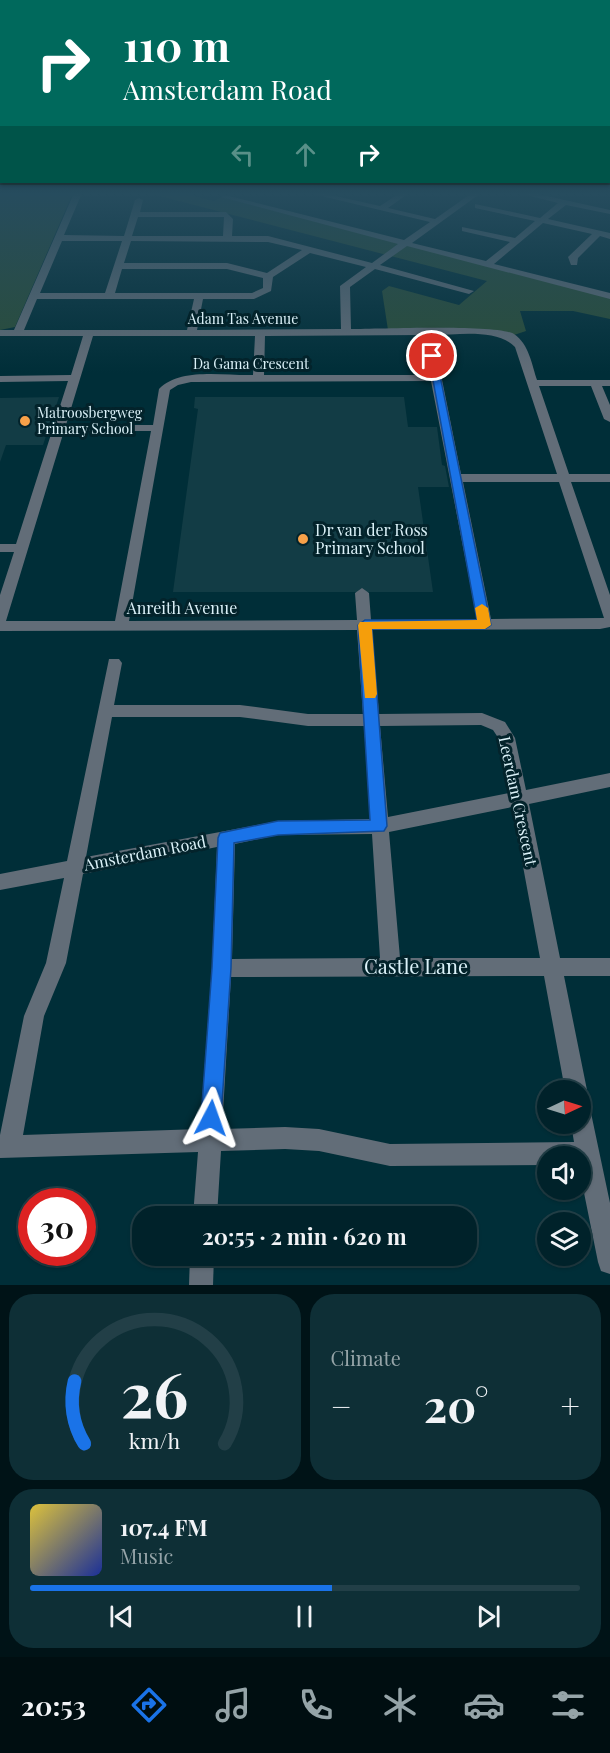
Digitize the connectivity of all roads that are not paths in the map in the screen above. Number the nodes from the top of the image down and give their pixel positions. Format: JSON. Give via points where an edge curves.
{"nodes":[{"id":1,"x":54,"y":253,"type":"edge"},
{"id":2,"x":123,"y":253,"type":"edge"},
{"id":3,"x":304,"y":253,"type":"edge"},
{"id":4,"x":324,"y":253,"type":"edge"},
{"id":5,"x":389,"y":253,"type":"edge"},
{"id":6,"x":442,"y":253,"type":"edge"},
{"id":7,"x":502,"y":253,"type":"edge"},
{"id":8,"x":577,"y":253,"type":"edge"},
{"id":9,"x":574,"y":263,"type":"dead end"},
{"id":10,"x":487,"y":265,"type":"junction"},
{"id":11,"x":119,"y":266,"type":"junction"},
{"id":12,"x":370,"y":266,"type":"junction"},
{"id":13,"x":268,"y":276,"type":"junction"},
{"id":14,"x":469,"y":291,"type":"dead end"},
{"id":15,"x":35,"y":296,"type":"junction"},
{"id":16,"x":110,"y":296,"type":"junction"},
{"id":17,"x":610,"y":296,"type":"edge"},
{"id":18,"x":199,"y":297,"type":"junction"},
{"id":19,"x":427,"y":332,"type":"junction"},
{"id":20,"x":0,"y":333,"type":"edge"},
{"id":21,"x":18,"y":333,"type":"junction"},
{"id":22,"x":89,"y":333,"type":"junction"},
{"id":23,"x":191,"y":333,"type":"junction"},
{"id":24,"x":260,"y":333,"type":"junction"},
{"id":25,"x":346,"y":333,"type":"junction"},
{"id":26,"x":76,"y":378,"type":"junction"},
{"id":27,"x":436,"y":378,"type":"junction"},
{"id":28,"x":0,"y":379,"type":"edge"},
{"id":29,"x":258,"y":379,"type":"junction"},
{"id":30,"x":533,"y":383,"type":"junction"},
{"id":31,"x":595,"y":383,"type":"junction"},
{"id":32,"x":610,"y":383,"type":"edge"},
{"id":33,"x":610,"y":419,"type":"edge"},
{"id":34,"x":60,"y":428,"type":"junction"},
{"id":35,"x":159,"y":428,"type":"junction"},
{"id":36,"x":456,"y":478,"type":"junction"},
{"id":37,"x":564,"y":478,"type":"junction"},
{"id":38,"x":610,"y":478,"type":"edge"},
{"id":39,"x":0,"y":548,"type":"edge"},
{"id":40,"x":22,"y":548,"type":"junction"},
{"id":41,"x":362,"y":593,"type":"dead end"},
{"id":42,"x":610,"y":616,"type":"edge"},
{"id":43,"x":0,"y":618,"type":"edge"},
{"id":44,"x":610,"y":622,"type":"edge"},
{"id":45,"x":365,"y":625,"type":"junction"},
{"id":46,"x":485,"y":625,"type":"junction"},
{"id":47,"x":0,"y":626,"type":"edge"},
{"id":48,"x":121,"y":626,"type":"junction"},
{"id":49,"x":114,"y":663,"type":"dead end"},
{"id":50,"x":105,"y":711,"type":"junction"},
{"id":51,"x":372,"y":718,"type":"junction"},
{"id":52,"x":610,"y":780,"type":"edge"},
{"id":53,"x":519,"y":798,"type":"junction"},
{"id":54,"x":378,"y":826,"type":"junction"},
{"id":55,"x":226,"y":838,"type":"junction"},
{"id":56,"x":75,"y":867,"type":"junction"},
{"id":57,"x":0,"y":882,"type":"edge"},
{"id":58,"x":552,"y":966,"type":"junction"},
{"id":59,"x":391,"y":967,"type":"junction"},
{"id":60,"x":610,"y":967,"type":"edge"},
{"id":61,"x":222,"y":968,"type":"junction"},
{"id":62,"x":574,"y":1080,"type":"edge"},
{"id":63,"x":210,"y":1140,"type":"junction"},
{"id":64,"x":4,"y":1147,"type":"edge"},
{"id":65,"x":537,"y":1154,"type":"edge"},
{"id":66,"x":591,"y":1168,"type":"edge"},
{"id":67,"x":206,"y":1206,"type":"edge"},
{"id":68,"x":610,"y":1262,"type":"edge"},
{"id":69,"x":202,"y":1266,"type":"edge"},
{"id":70,"x":201,"y":1285,"type":"edge"}],
"edges":[{"from":1,"to":15,"type":"street"},
{"from":2,"to":11,"type":"street"},
{"from":3,"to":13,"type":"street"},
{"from":4,"to":12,"type":"street"},
{"from":5,"to":12,"type":"street"},
{"from":6,"to":10,"type":"street"},
{"from":7,"to":10,"type":"street"},
{"from":8,"to":9,"type":"street"},
{"from":10,"to":17,"type":"street"},
{"from":11,"to":13,"type":"street","via":[[227,266]]},
{"from":11,"to":16,"type":"street"},
{"from":12,"to":14,"type":"street"},
{"from":12,"to":25,"type":"street","via":[[345,286]]},
{"from":13,"to":18,"type":"street","via":[[268,290],[261,294]]},
{"from":15,"to":16,"type":"street"},
{"from":15,"to":21,"type":"street"},
{"from":16,"to":18,"type":"street"},
{"from":18,"to":23,"type":"street"},
{"from":19,"to":25,"type":"street","name":"Adam Tas Avenue"},
{"from":19,"to":27,"type":"street"},
{"from":19,"to":30,"type":"street","name":"Adam Tas Avenue","via":[[499,333],[517,340]]},
{"from":20,"to":21,"type":"street","name":"Adam Tas Avenue"},
{"from":21,"to":22,"type":"street","name":"Adam Tas Avenue"},
{"from":22,"to":23,"type":"street","name":"Adam Tas Avenue"},
{"from":22,"to":26,"type":"street"},
{"from":23,"to":24,"type":"street","name":"Adam Tas Avenue"},
{"from":24,"to":25,"type":"street","name":"Adam Tas Avenue"},
{"from":24,"to":29,"type":"street"},
{"from":26,"to":28,"type":"street"},
{"from":26,"to":34,"type":"street"},
{"from":27,"to":29,"type":"street","name":"Da Gama Crescent"},
{"from":27,"to":36,"type":"street"},
{"from":29,"to":35,"type":"street","name":"Da Gama Crescent","via":[[175,382],[165,389]]},
{"from":30,"to":31,"type":"street"},
{"from":30,"to":37,"type":"street"},
{"from":31,"to":32,"type":"street"},
{"from":31,"to":33,"type":"street"},
{"from":34,"to":35,"type":"street"},
{"from":34,"to":40,"type":"street"},
{"from":35,"to":48,"type":"street","name":"Da Gama Crescent"},
{"from":36,"to":37,"type":"street"},
{"from":36,"to":46,"type":"street"},
{"from":37,"to":38,"type":"street"},
{"from":37,"to":42,"type":"street"},
{"from":39,"to":40,"type":"street"},
{"from":40,"to":43,"type":"street"},
{"from":41,"to":45,"type":"street"},
{"from":44,"to":46,"type":"street","name":"Anreith Avenue"},
{"from":45,"to":46,"type":"street","name":"Anreith Avenue"},
{"from":45,"to":48,"type":"street","name":"Anreith Avenue"},
{"from":45,"to":51,"type":"street"},
{"from":47,"to":48,"type":"street","name":"Anreith Avenue"},
{"from":49,"to":50,"type":"street"},
{"from":50,"to":51,"type":"street","name":"Leerdam Crescent","via":[[240,711],[300,719]]},
{"from":50,"to":56,"type":"street"},
{"from":51,"to":53,"type":"street","name":"Leerdam Crescent","via":[[482,719],[495,723],[507,738]]},
{"from":51,"to":54,"type":"street"},
{"from":52,"to":53,"type":"street","name":"Amsterdam Road"},
{"from":53,"to":54,"type":"street","name":"Amsterdam Road"},
{"from":53,"to":58,"type":"street","name":"Leerdam Crescent"},
{"from":54,"to":55,"type":"street","name":"Amsterdam Road","via":[[278,828]]},
{"from":54,"to":59,"type":"street"},
{"from":55,"to":56,"type":"street","name":"Amsterdam Road"},
{"from":55,"to":61,"type":"street"},
{"from":56,"to":57,"type":"street","name":"Amsterdam Road"},
{"from":56,"to":64,"type":"street","via":[[56,963],[34,1016]]},
{"from":58,"to":59,"type":"street","name":"Castle Lane"},
{"from":58,"to":60,"type":"street","name":"Castle Lane"},
{"from":58,"to":62,"type":"street","name":"Leerdam Crescent"},
{"from":59,"to":61,"type":"street","name":"Castle Lane"},
{"from":61,"to":63,"type":"street"},
{"from":63,"to":64,"type":"street"},
{"from":63,"to":65,"type":"street","via":[[319,1140],[390,1155]]},
{"from":63,"to":67,"type":"street"},
{"from":66,"to":68,"type":"street"},
{"from":69,"to":70,"type":"street"}]}
